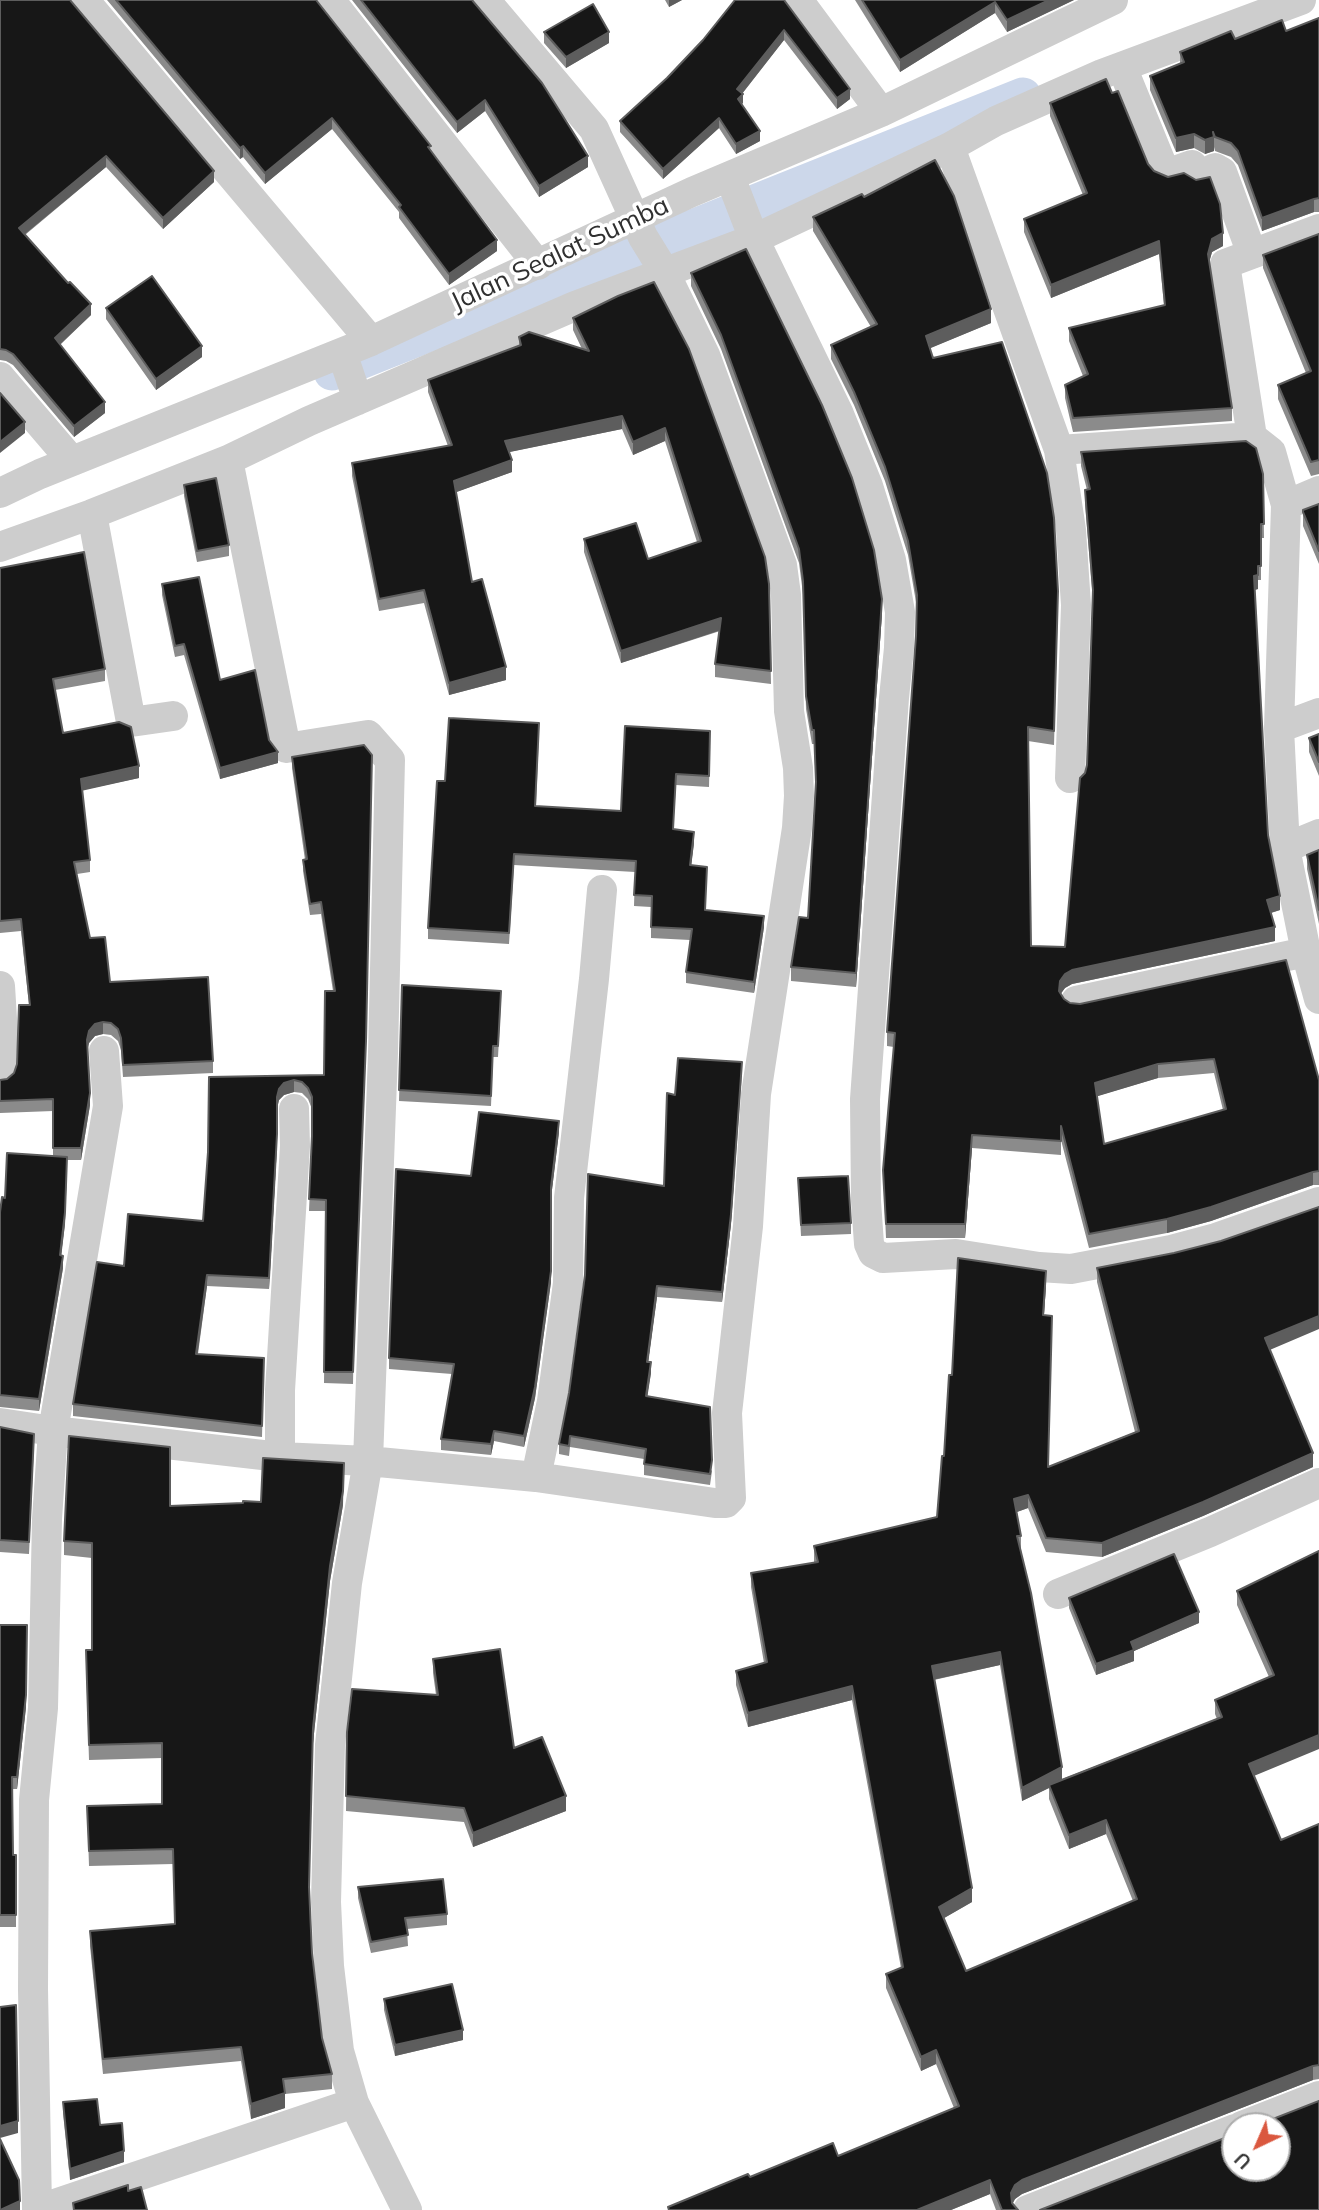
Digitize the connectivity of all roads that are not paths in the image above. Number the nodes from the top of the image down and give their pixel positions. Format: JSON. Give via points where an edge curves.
{"nodes":[{"id":1,"x":84,"y":0,"type":"edge"},
{"id":2,"x":330,"y":0,"type":"edge"},
{"id":3,"x":485,"y":0,"type":"edge"},
{"id":4,"x":798,"y":0,"type":"edge"},
{"id":5,"x":1113,"y":0,"type":"edge"},
{"id":6,"x":1301,"y":0,"type":"edge"},
{"id":7,"x":1122,"y":67,"type":"junction"},
{"id":8,"x":881,"y":112,"type":"junction"},
{"id":9,"x":950,"y":147,"type":"junction"},
{"id":10,"x":733,"y":181,"type":"junction"},
{"id":11,"x":639,"y":228,"type":"junction"},
{"id":12,"x":1319,"y":229,"type":"edge"},
{"id":13,"x":751,"y":231,"type":"junction"},
{"id":14,"x":1252,"y":254,"type":"junction"},
{"id":15,"x":538,"y":265,"type":"junction"},
{"id":16,"x":662,"y":269,"type":"junction"},
{"id":17,"x":371,"y":341,"type":"junction"},
{"id":18,"x":342,"y":353,"type":"junction"},
{"id":19,"x":0,"y":377,"type":"edge"},
{"id":20,"x":358,"y":400,"type":"junction"},
{"id":21,"x":1252,"y":437,"type":"junction"},
{"id":22,"x":1059,"y":450,"type":"junction"},
{"id":23,"x":228,"y":460,"type":"junction"},
{"id":24,"x":72,"y":461,"type":"junction"},
{"id":25,"x":1319,"y":491,"type":"edge"},
{"id":26,"x":0,"y":493,"type":"edge"},
{"id":27,"x":1286,"y":505,"type":"junction"},
{"id":28,"x":92,"y":514,"type":"junction"},
{"id":29,"x":0,"y":547,"type":"edge"},
{"id":30,"x":1319,"y":713,"type":"edge"},
{"id":31,"x":173,"y":716,"type":"dead end"},
{"id":32,"x":1279,"y":728,"type":"junction"},
{"id":33,"x":1070,"y":778,"type":"dead end"},
{"id":34,"x":1319,"y":834,"type":"edge"},
{"id":35,"x":1285,"y":848,"type":"junction"},
{"id":36,"x":602,"y":890,"type":"dead end"},
{"id":37,"x":1314,"y":974,"type":"edge"},
{"id":38,"x":0,"y":986,"type":"edge"},
{"id":39,"x":1076,"y":1000,"type":"dead end"},
{"id":40,"x":104,"y":1051,"type":"dead end"},
{"id":41,"x":0,"y":1075,"type":"edge"},
{"id":42,"x":294,"y":1109,"type":"dead end"},
{"id":43,"x":1319,"y":1202,"type":"edge"},
{"id":44,"x":0,"y":1423,"type":"edge"},
{"id":45,"x":53,"y":1432,"type":"junction"},
{"id":46,"x":280,"y":1457,"type":"junction"},
{"id":47,"x":368,"y":1461,"type":"junction"},
{"id":48,"x":536,"y":1477,"type":"junction"},
{"id":49,"x":1319,"y":1483,"type":"edge"},
{"id":50,"x":1058,"y":1594,"type":"dead end"},
{"id":51,"x":1319,"y":2096,"type":"edge"},
{"id":52,"x":354,"y":2103,"type":"junction"},
{"id":53,"x":1278,"y":2112,"type":"edge"},
{"id":54,"x":1221,"y":2134,"type":"edge"},
{"id":55,"x":37,"y":2210,"type":"edge"},
{"id":56,"x":407,"y":2210,"type":"edge"},
{"id":57,"x":1028,"y":2210,"type":"edge"}],
"edges":[{"from":1,"to":17,"type":"street"},
{"from":2,"to":15,"type":"street"},
{"from":3,"to":11,"type":"street","via":[[594,129]]},
{"from":4,"to":8,"type":"street"},
{"from":5,"to":8,"type":"street","name":"Jalan Sealat Sumba"},
{"from":6,"to":7,"type":"street"},
{"from":7,"to":9,"type":"street","via":[[996,121]]},
{"from":7,"to":14,"type":"street","via":[[1164,170],[1169,173],[1192,165],[1198,176],[1215,168],[1222,172]]},
{"from":8,"to":10,"type":"street","name":"Jalan Sealat Sumba"},
{"from":9,"to":13,"type":"street"},
{"from":9,"to":22,"type":"street"},
{"from":10,"to":11,"type":"street","name":"Jalan Sealat Sumba","via":[[692,192]]},
{"from":10,"to":13,"type":"street"},
{"from":11,"to":15,"type":"street","name":"Jalan Sealat Sumba"},
{"from":11,"to":16,"type":"street"},
{"from":12,"to":14,"type":"street"},
{"from":13,"to":16,"type":"street"},
{"from":13,"to":43,"type":"street","via":[[838,412],[868,486],[891,560],[900,612],[866,1099],[866,1200],[873,1253],[883,1258],[956,1254],[1071,1269],[1216,1238]]},
{"from":14,"to":21,"type":"street","via":[[1225,264]]},
{"from":15,"to":17,"type":"street","name":"Jalan Sealat Sumba"},
{"from":16,"to":20,"type":"street"},
{"from":16,"to":48,"type":"street","via":[[705,355],[782,565],[789,711],[798,768],[797,828],[756,1094],[748,1226],[727,1413],[731,1498],[715,1503]]},
{"from":17,"to":18,"type":"street","name":"Jalan Sealat Sumba"},
{"from":18,"to":20,"type":"street"},
{"from":18,"to":24,"type":"street","name":"Jalan Sealat Sumba"},
{"from":19,"to":24,"type":"street"},
{"from":20,"to":23,"type":"street"},
{"from":21,"to":22,"type":"street"},
{"from":21,"to":27,"type":"street","via":[[1272,452]]},
{"from":22,"to":33,"type":"street","via":[[1076,605]]},
{"from":23,"to":28,"type":"street"},
{"from":23,"to":47,"type":"street","via":[[286,748],[368,735],[390,760]]},
{"from":24,"to":26,"type":"street","name":"Jalan Sealat Sumba"},
{"from":25,"to":27,"type":"street"},
{"from":27,"to":32,"type":"street"},
{"from":28,"to":29,"type":"street"},
{"from":28,"to":31,"type":"street","via":[[131,722]]},
{"from":30,"to":32,"type":"street"},
{"from":32,"to":35,"type":"street"},
{"from":34,"to":35,"type":"street"},
{"from":35,"to":37,"type":"street"},
{"from":36,"to":48,"type":"street","via":[[569,1198],[568,1283]]},
{"from":37,"to":39,"type":"street"},
{"from":38,"to":41,"type":"street"},
{"from":40,"to":45,"type":"street","via":[[108,1106],[104,1143]]},
{"from":42,"to":46,"type":"street"},
{"from":44,"to":45,"type":"street"},
{"from":45,"to":46,"type":"street"},
{"from":45,"to":55,"type":"street","via":[[43,1708],[34,1800]]},
{"from":46,"to":47,"type":"street"},
{"from":47,"to":48,"type":"street"},
{"from":47,"to":52,"type":"street","via":[[347,1583],[330,1745],[326,1902],[339,2050]]},
{"from":49,"to":50,"type":"street"},
{"from":51,"to":53,"type":"street"},
{"from":52,"to":55,"type":"street"},
{"from":52,"to":56,"type":"street"},
{"from":54,"to":57,"type":"street"}]}
